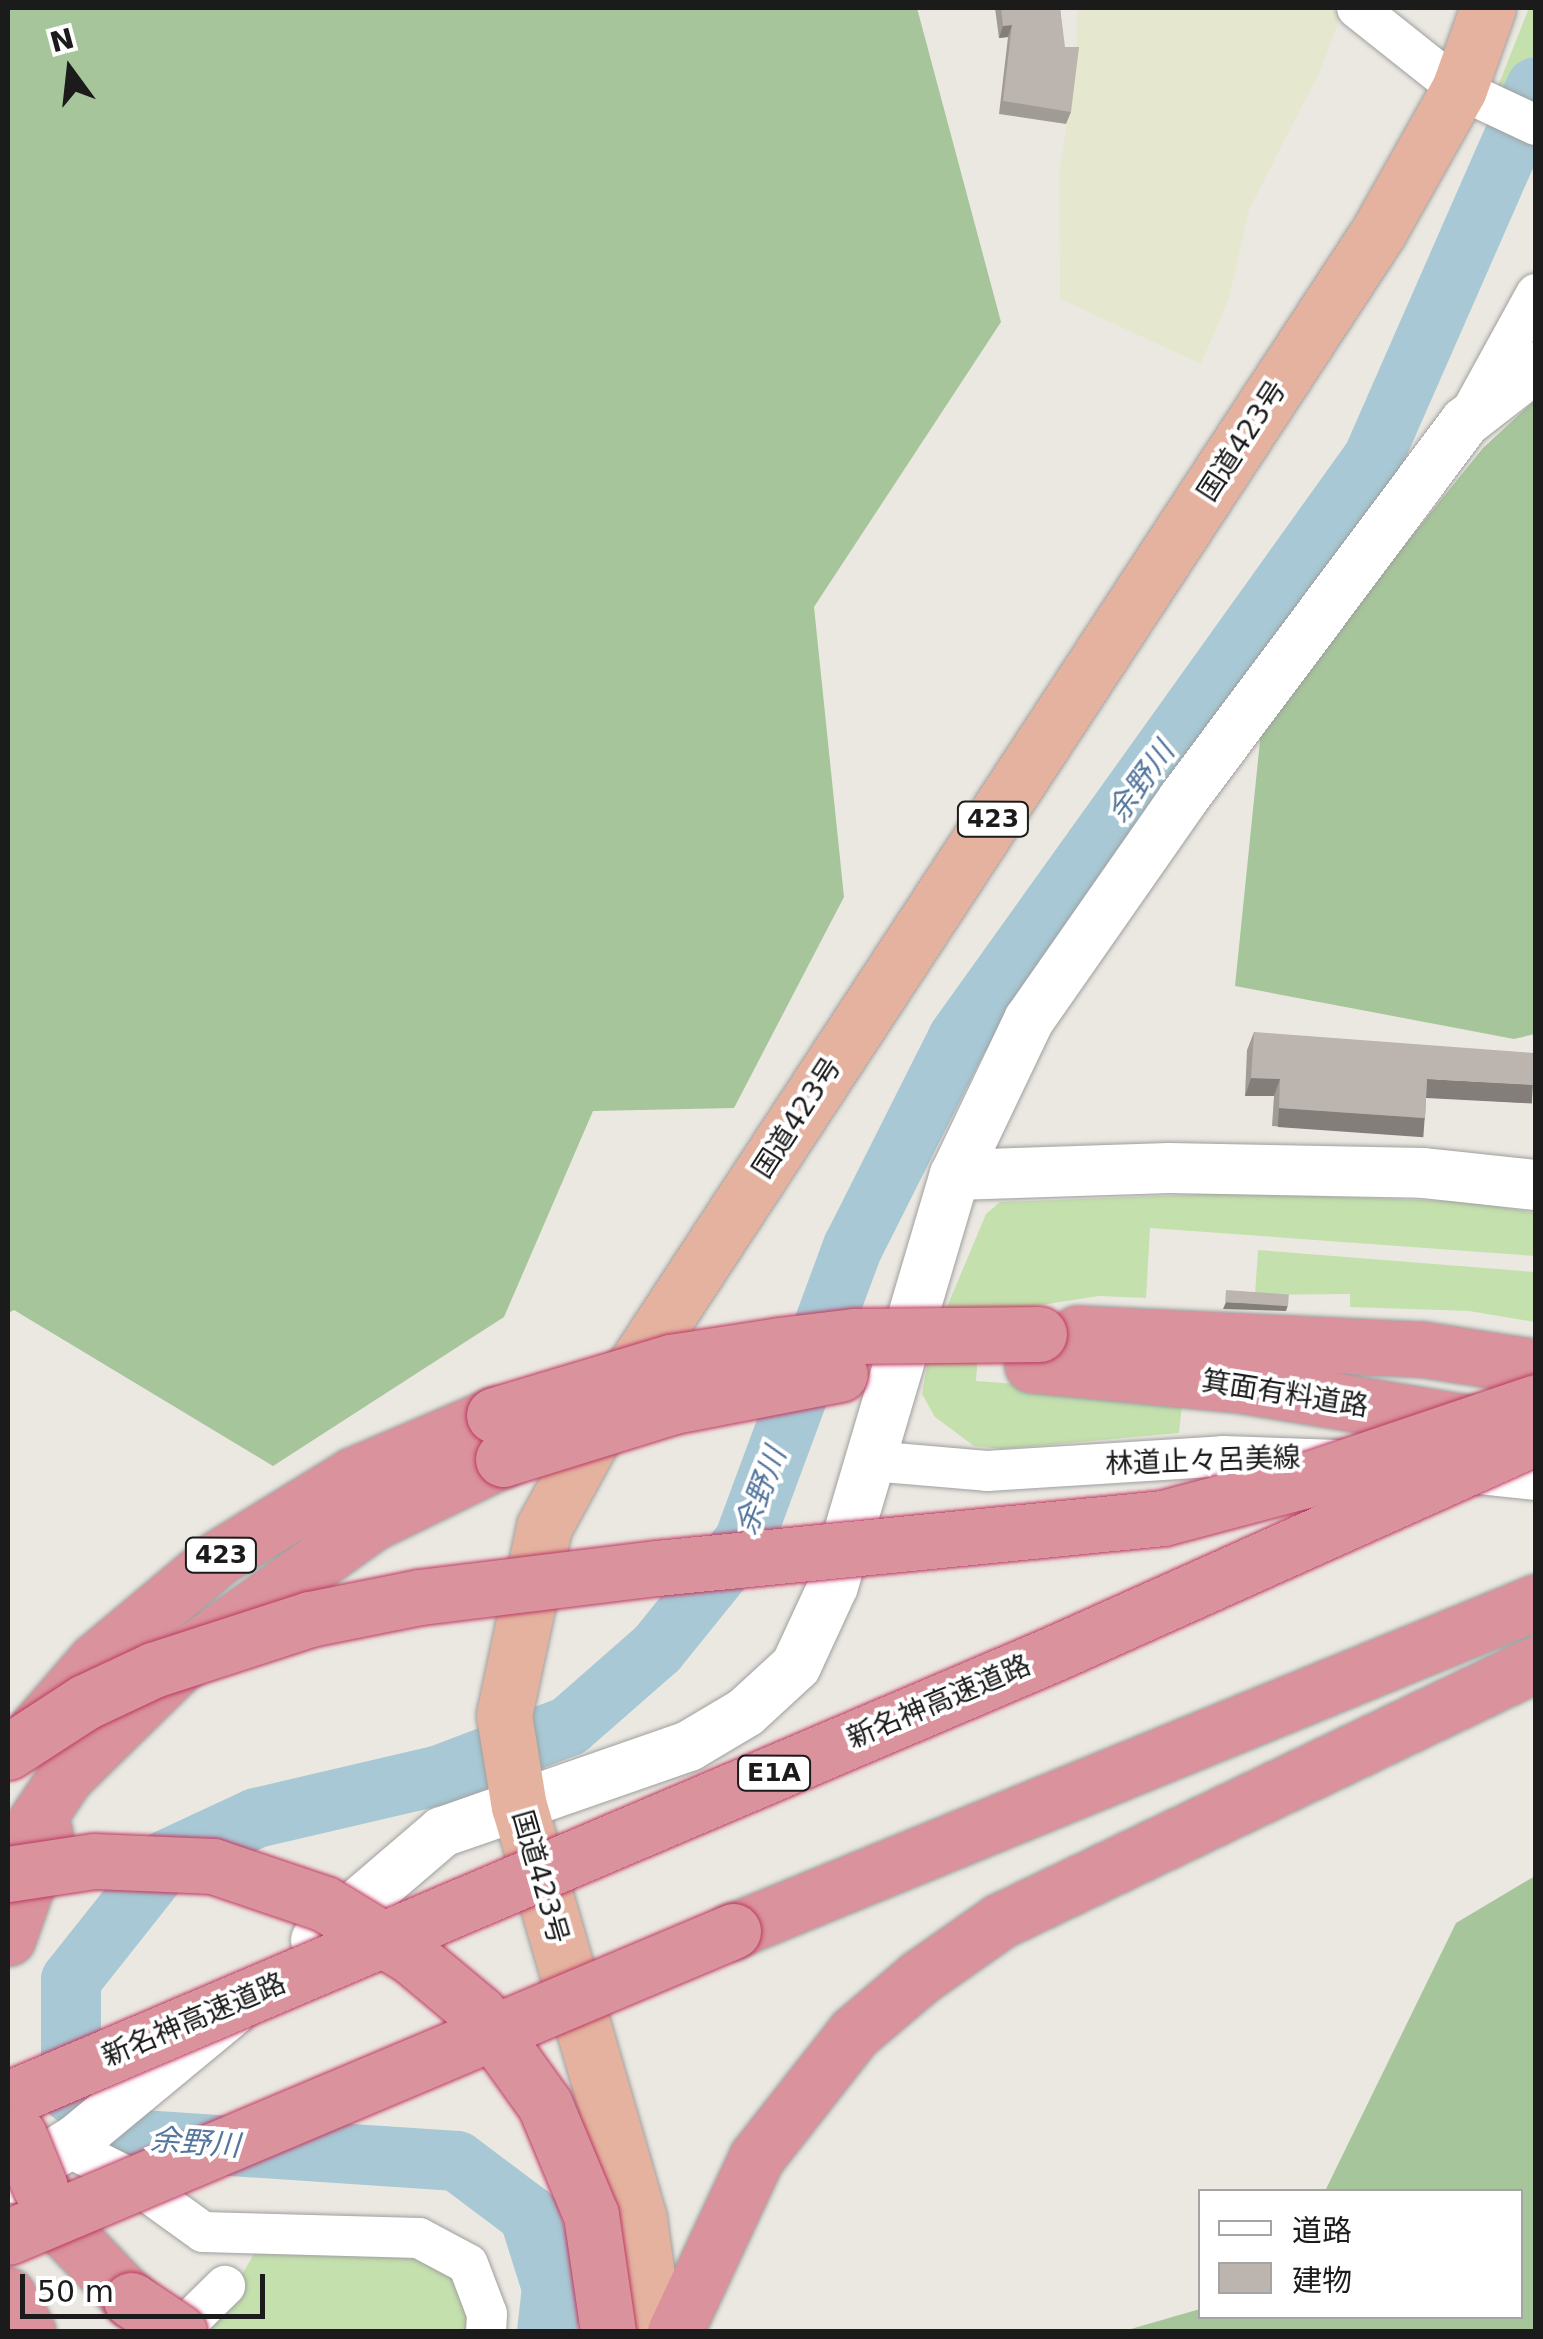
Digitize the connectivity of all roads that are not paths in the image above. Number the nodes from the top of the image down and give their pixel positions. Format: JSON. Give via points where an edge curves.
{"nodes":[{"id":1,"x":1356,"y":8,"type":"edge"},
{"id":2,"x":1488,"y":8,"type":"edge"},
{"id":3,"x":1471,"y":94,"type":"junction"},
{"id":4,"x":1536,"y":125,"type":"edge"},
{"id":5,"x":1536,"y":294,"type":"edge"},
{"id":6,"x":1536,"y":367,"type":"edge"},
{"id":7,"x":1466,"y":422,"type":"junction"},
{"id":8,"x":956,"y":1176,"type":"junction"},
{"id":9,"x":1536,"y":1185,"type":"edge"},
{"id":10,"x":1036,"y":1350,"type":"junction"},
{"id":11,"x":1536,"y":1366,"type":"edge"},
{"id":12,"x":1536,"y":1402,"type":"edge"},
{"id":13,"x":1536,"y":1435,"type":"edge"},
{"id":14,"x":498,"y":1437,"type":"junction"},
{"id":15,"x":870,"y":1462,"type":"junction"},
{"id":16,"x":1536,"y":1480,"type":"edge"},
{"id":17,"x":1536,"y":1602,"type":"edge"},
{"id":18,"x":1536,"y":1664,"type":"edge"},
{"id":19,"x":116,"y":1721,"type":"junction"},
{"id":20,"x":8,"y":1752,"type":"edge"},
{"id":21,"x":8,"y":1773,"type":"edge"},
{"id":22,"x":519,"y":1807,"type":"junction"},
{"id":23,"x":8,"y":1862,"type":"edge"},
{"id":24,"x":8,"y":1874,"type":"edge"},
{"id":25,"x":8,"y":1938,"type":"edge"},
{"id":26,"x":33,"y":2141,"type":"edge"},
{"id":27,"x":8,"y":2238,"type":"edge"},
{"id":28,"x":225,"y":2286,"type":"dead end"},
{"id":29,"x":8,"y":2295,"type":"edge"},
{"id":30,"x":28,"y":2332,"type":"edge"},
{"id":31,"x":179,"y":2332,"type":"edge"},
{"id":32,"x":486,"y":2332,"type":"edge"},
{"id":33,"x":608,"y":2332,"type":"edge"},
{"id":34,"x":655,"y":2332,"type":"edge"},
{"id":35,"x":675,"y":2332,"type":"edge"}],
"edges":[{"from":1,"to":3,"type":"street"},
{"from":2,"to":3,"type":"highway","name":"国道423号","number":"423"},
{"from":3,"to":4,"type":"street"},
{"from":3,"to":22,"type":"highway","name":"国道423号","number":"423","via":[[617,1393],[544,1527],[516,1638],[504,1715]]},
{"from":5,"to":7,"type":"street"},
{"from":6,"to":7,"type":"street"},
{"from":7,"to":8,"type":"street","via":[[1183,799],[1029,1020]]},
{"from":8,"to":9,"type":"street","via":[[1169,1168],[1423,1173]]},
{"from":8,"to":15,"type":"street"},
{"from":10,"to":11,"type":"highway","name":"箕面有料道路","number":"423","via":[[1402,1348]]},
{"from":10,"to":13,"type":"highway","name":"箕面有料道路","number":"423"},
{"from":10,"to":14,"type":"highway","number":"423","bridge":true,"via":[[770,1385],[608,1424]]},
{"from":12,"to":20,"type":"highway","bridge":true,"via":[[1306,1480],[1163,1518],[637,1571],[420,1597],[310,1620],[154,1670],[85,1702]]},
{"from":13,"to":26,"type":"highway","name":"新名神高速道路","number":"E1A","bridge":true,"via":[[1055,1652]]},
{"from":14,"to":19,"type":"highway","number":"423","via":[[194,1650]]},
{"from":14,"to":21,"type":"highway","number":"423","via":[[354,1475],[218,1558],[94,1661],[47,1713]]},
{"from":15,"to":16,"type":"street","name":"林道止々呂美線","via":[[987,1471],[1223,1456],[1320,1458]]},
{"from":15,"to":22,"type":"street","via":[[833,1586],[796,1666],[746,1712],[689,1746]]},
{"from":17,"to":27,"type":"highway","bridge":true},
{"from":18,"to":35,"type":"highway","via":[[1000,1921],[854,2034],[778,2126],[729,2212]]},
{"from":19,"to":23,"type":"highway","number":"423","via":[[66,1776]]},
{"from":19,"to":25,"type":"highway","via":[[46,1831]]},
{"from":22,"to":26,"type":"street","via":[[442,1832],[126,2102]]},
{"from":22,"to":34,"type":"highway","name":"国道423号","number":"423","via":[[639,2219]]},
{"from":24,"to":33,"type":"highway","bridge":true,"via":[[94,1861],[212,1866],[324,1904],[412,1958],[479,2013],[554,2122],[591,2215]]},
{"from":26,"to":31,"type":"highway","bridge":true,"via":[[67,2233],[132,2300]]},
{"from":26,"to":32,"type":"street","via":[[124,2176],[204,2232],[419,2238],[468,2264],[487,2314]]},
{"from":28,"to":31,"type":"street"},
{"from":29,"to":30,"type":"highway"}]}
